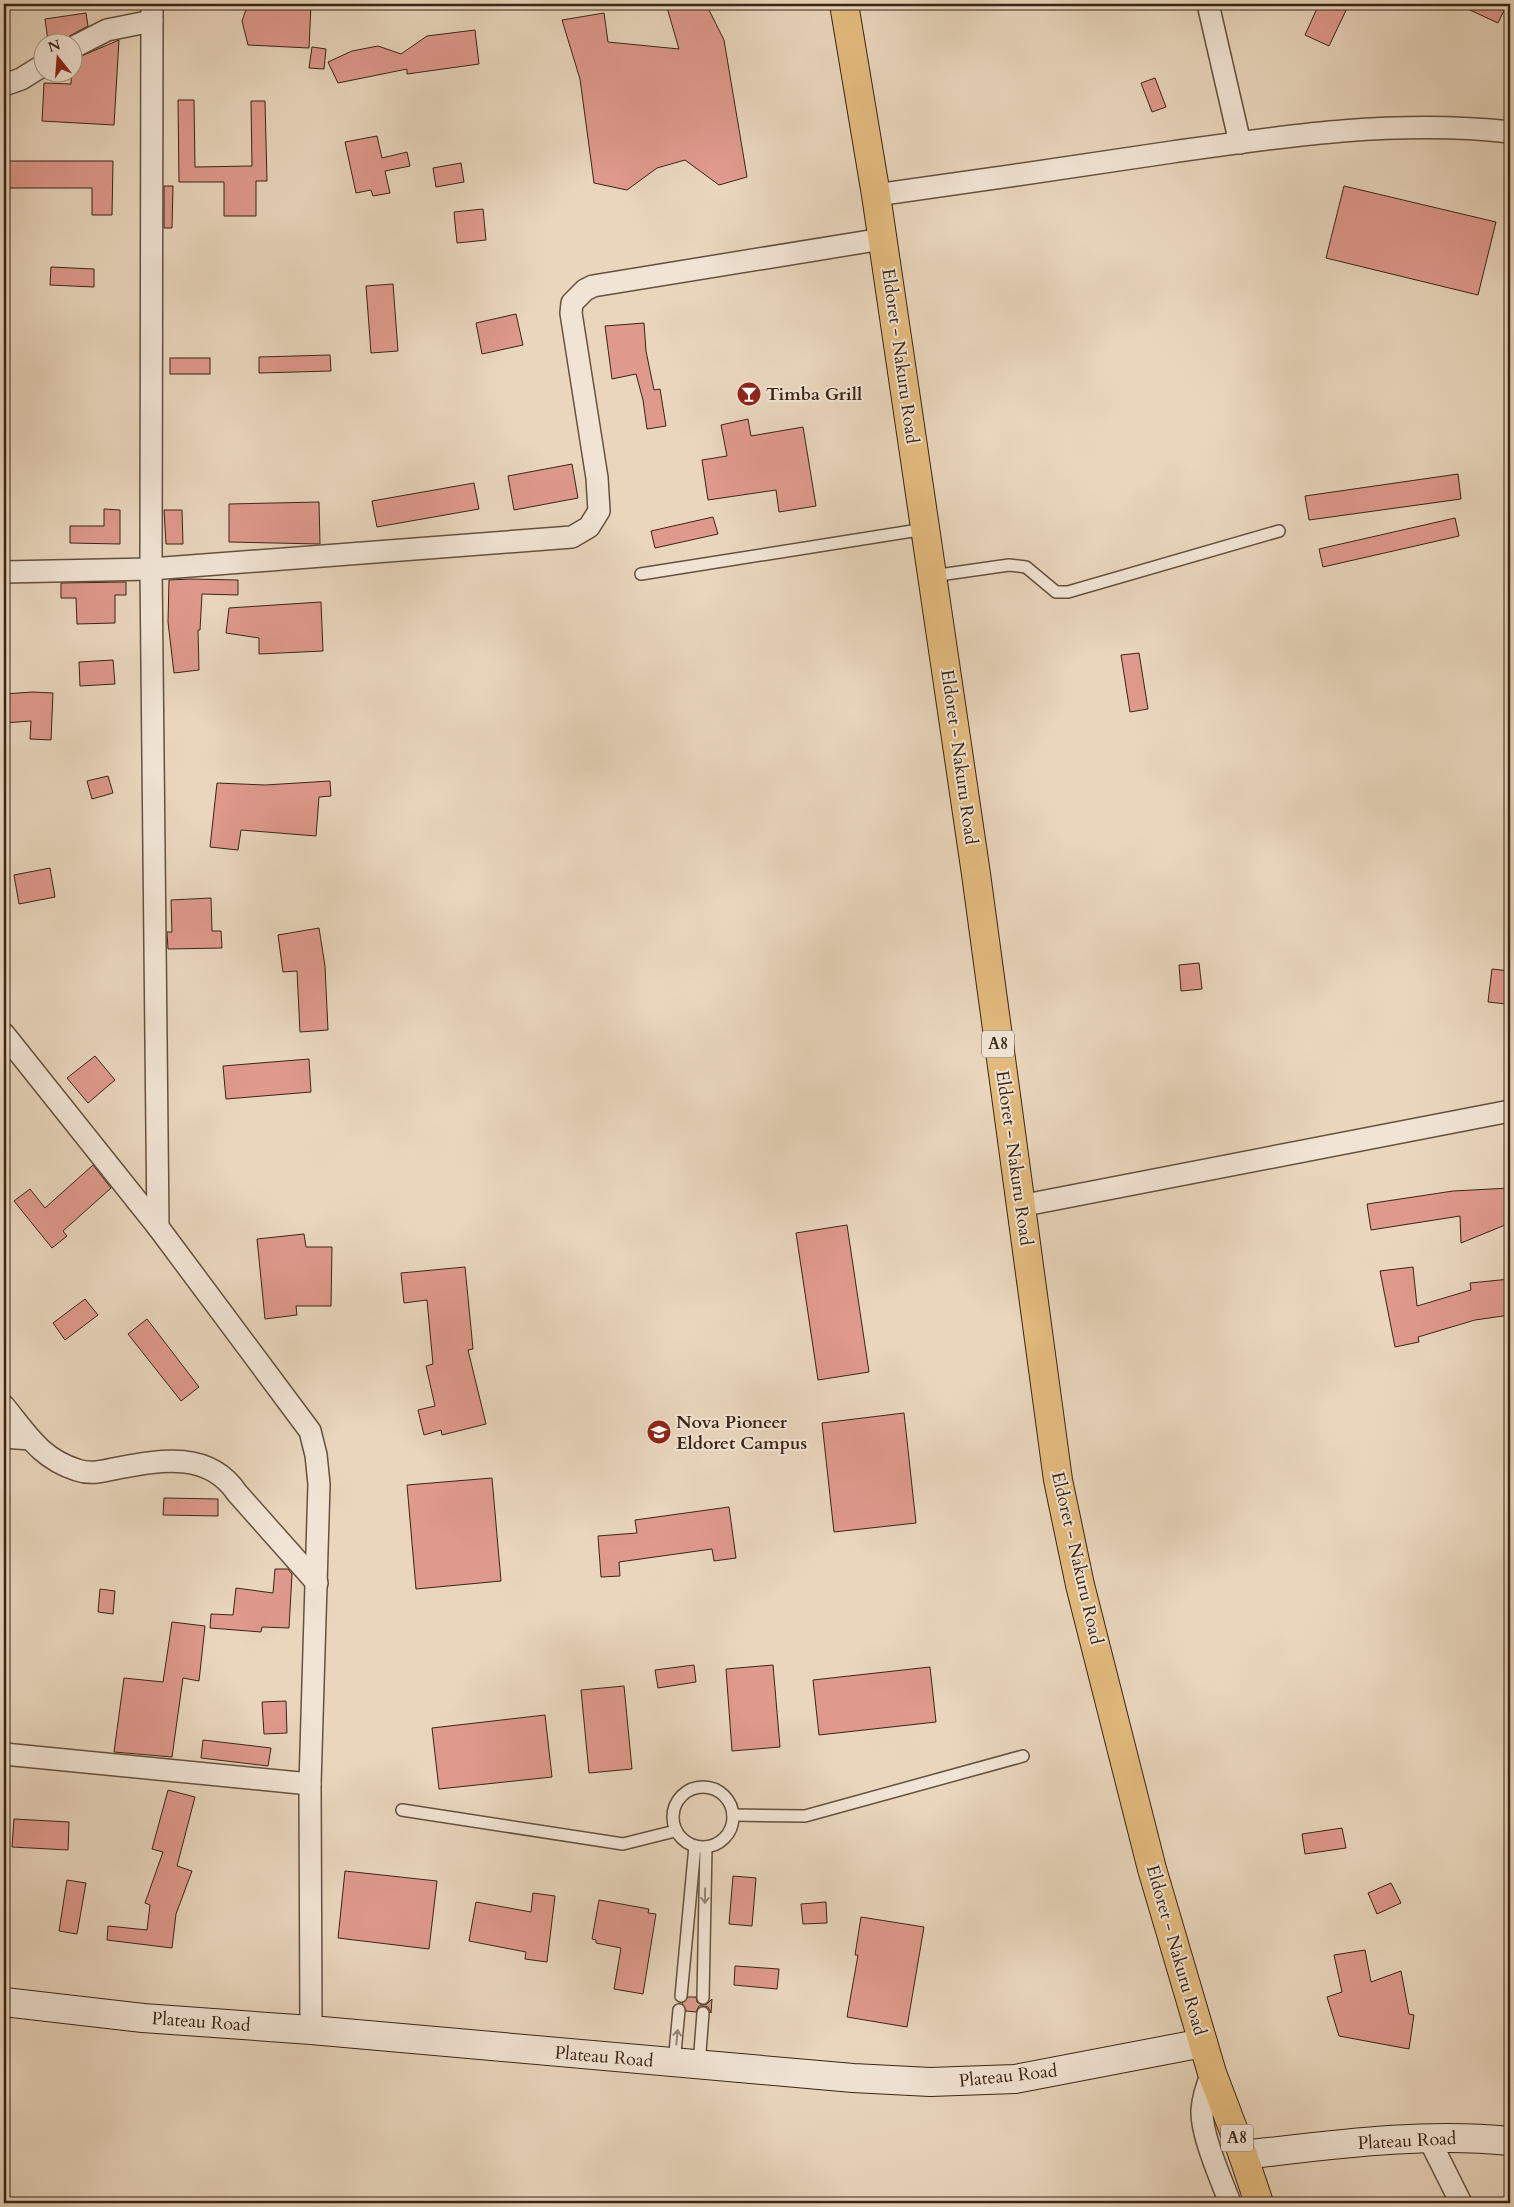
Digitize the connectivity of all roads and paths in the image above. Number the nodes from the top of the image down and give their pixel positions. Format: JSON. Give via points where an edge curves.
{"nodes":[{"id":1,"x":844,"y":4,"type":"edge"},
{"id":2,"x":1208,"y":4,"type":"edge"},
{"id":3,"x":152,"y":12,"type":"edge"},
{"id":4,"x":82,"y":43,"type":"edge"},
{"id":5,"x":32,"y":72,"type":"edge"},
{"id":6,"x":4,"y":85,"type":"edge"},
{"id":7,"x":1510,"y":132,"type":"edge"},
{"id":8,"x":1240,"y":143,"type":"junction"},
{"id":9,"x":876,"y":195,"type":"junction"},
{"id":10,"x":882,"y":239,"type":"junction"},
{"id":11,"x":925,"y":529,"type":"junction"},
{"id":12,"x":1279,"y":531,"type":"dead end"},
{"id":13,"x":151,"y":569,"type":"junction"},
{"id":14,"x":4,"y":572,"type":"edge"},
{"id":15,"x":641,"y":574,"type":"dead end"},
{"id":16,"x":932,"y":576,"type":"junction"},
{"id":17,"x":4,"y":1034,"type":"edge"},
{"id":18,"x":1507,"y":1115,"type":"edge"},
{"id":19,"x":1020,"y":1206,"type":"junction"},
{"id":20,"x":158,"y":1227,"type":"junction"},
{"id":21,"x":4,"y":1406,"type":"edge"},
{"id":22,"x":4,"y":1437,"type":"edge"},
{"id":23,"x":30,"y":1439,"type":"junction"},
{"id":24,"x":317,"y":1583,"type":"junction"},
{"id":25,"x":4,"y":1754,"type":"edge"},
{"id":26,"x":1023,"y":1756,"type":"dead end"},
{"id":27,"x":310,"y":1784,"type":"junction"},
{"id":28,"x":402,"y":1810,"type":"dead end"},
{"id":29,"x":733,"y":1815,"type":"junction"},
{"id":30,"x":675,"y":1831,"type":"junction"},
{"id":31,"x":700,"y":1847,"type":"junction"},
{"id":32,"x":681,"y":1996,"type":"dead end"},
{"id":33,"x":703,"y":1998,"type":"dead end"},
{"id":34,"x":4,"y":2002,"type":"edge"},
{"id":35,"x":679,"y":2010,"type":"dead end"},
{"id":36,"x":702,"y":2013,"type":"dead end"},
{"id":37,"x":311,"y":2030,"type":"junction"},
{"id":38,"x":1203,"y":2044,"type":"junction"},
{"id":39,"x":686,"y":2064,"type":"junction"},
{"id":40,"x":1212,"y":2073,"type":"junction"},
{"id":41,"x":1429,"y":2138,"type":"junction"},
{"id":42,"x":1510,"y":2141,"type":"edge"},
{"id":43,"x":1243,"y":2155,"type":"junction"},
{"id":44,"x":1230,"y":2203,"type":"edge"},
{"id":45,"x":1260,"y":2203,"type":"edge"},
{"id":46,"x":1461,"y":2203,"type":"edge"}],
"edges":[{"from":1,"to":9,"type":"highway","name":"Eldoret - Nakuru Road","number":"A8"},
{"from":2,"to":8,"type":"street"},
{"from":3,"to":4,"type":"street"},
{"from":3,"to":13,"type":"street"},
{"from":5,"to":6,"type":"street"},
{"from":7,"to":8,"type":"street","via":[[1399,126]]},
{"from":8,"to":9,"type":"street"},
{"from":9,"to":10,"type":"highway","name":"Eldoret - Nakuru Road","number":"A8"},
{"from":10,"to":11,"type":"highway","name":"Eldoret - Nakuru Road","number":"A8"},
{"from":10,"to":13,"type":"street","via":[[593,286],[578,295],[572,303],[571,313],[597,478],[599,511],[589,527],[572,537]]},
{"from":11,"to":15,"type":"lane"},
{"from":11,"to":16,"type":"highway","name":"Eldoret - Nakuru Road","number":"A8"},
{"from":12,"to":16,"type":"lane","via":[[1068,592],[1056,592],[1026,567],[1009,565]]},
{"from":13,"to":14,"type":"street"},
{"from":13,"to":20,"type":"street"},
{"from":16,"to":19,"type":"highway","name":"Eldoret - Nakuru Road","number":"A8"},
{"from":17,"to":20,"type":"street"},
{"from":18,"to":19,"type":"street"},
{"from":19,"to":38,"type":"highway","name":"Eldoret - Nakuru Road","number":"A8","via":[[1058,1480],[1080,1585],[1149,1860]]},
{"from":20,"to":24,"type":"street","via":[[310,1431],[319,1484]]},
{"from":21,"to":23,"type":"street"},
{"from":22,"to":23,"type":"street"},
{"from":23,"to":24,"type":"street","via":[[49,1458],[90,1474],[146,1463],[178,1461],[202,1465],[228,1479]]},
{"from":24,"to":27,"type":"street"},
{"from":25,"to":27,"type":"street"},
{"from":26,"to":29,"type":"lane","via":[[805,1816]]},
{"from":27,"to":37,"type":"street"},
{"from":28,"to":30,"type":"lane","via":[[624,1844]]},
{"from":29,"to":30,"type":"lane","via":[[726,1797],[708,1787],[698,1786],[679,1796],[672,1821]]},
{"from":29,"to":31,"type":"lane","via":[[727,1835],[719,1842]]},
{"from":30,"to":31,"type":"lane","via":[[682,1839]]},
{"from":31,"to":32,"type":"lane"},
{"from":31,"to":33,"type":"lane","one_way":true},
{"from":34,"to":37,"type":"street","name":"Plateau Road","via":[[143,2018]]},
{"from":39,"to":35,"type":"lane","one_way":true},
{"from":36,"to":39,"type":"lane"},
{"from":37,"to":39,"type":"street","name":"Plateau Road"},
{"from":38,"to":39,"type":"street","name":"Plateau Road","via":[[1015,2079],[930,2082]]},
{"from":38,"to":40,"type":"highway","name":"Eldoret - Nakuru Road","number":"A8"},
{"from":40,"to":43,"type":"highway","name":"Eldoret - Nakuru Road","number":"A8"},
{"from":40,"to":44,"type":"street","via":[[1204,2094],[1203,2120]]},
{"from":41,"to":42,"type":"street","name":"Plateau Road","via":[[1473,2137]]},
{"from":41,"to":43,"type":"street","name":"Plateau Road"},
{"from":41,"to":46,"type":"street"},
{"from":43,"to":45,"type":"highway","name":"Eldoret - Nakuru Road","number":"A8"}]}
